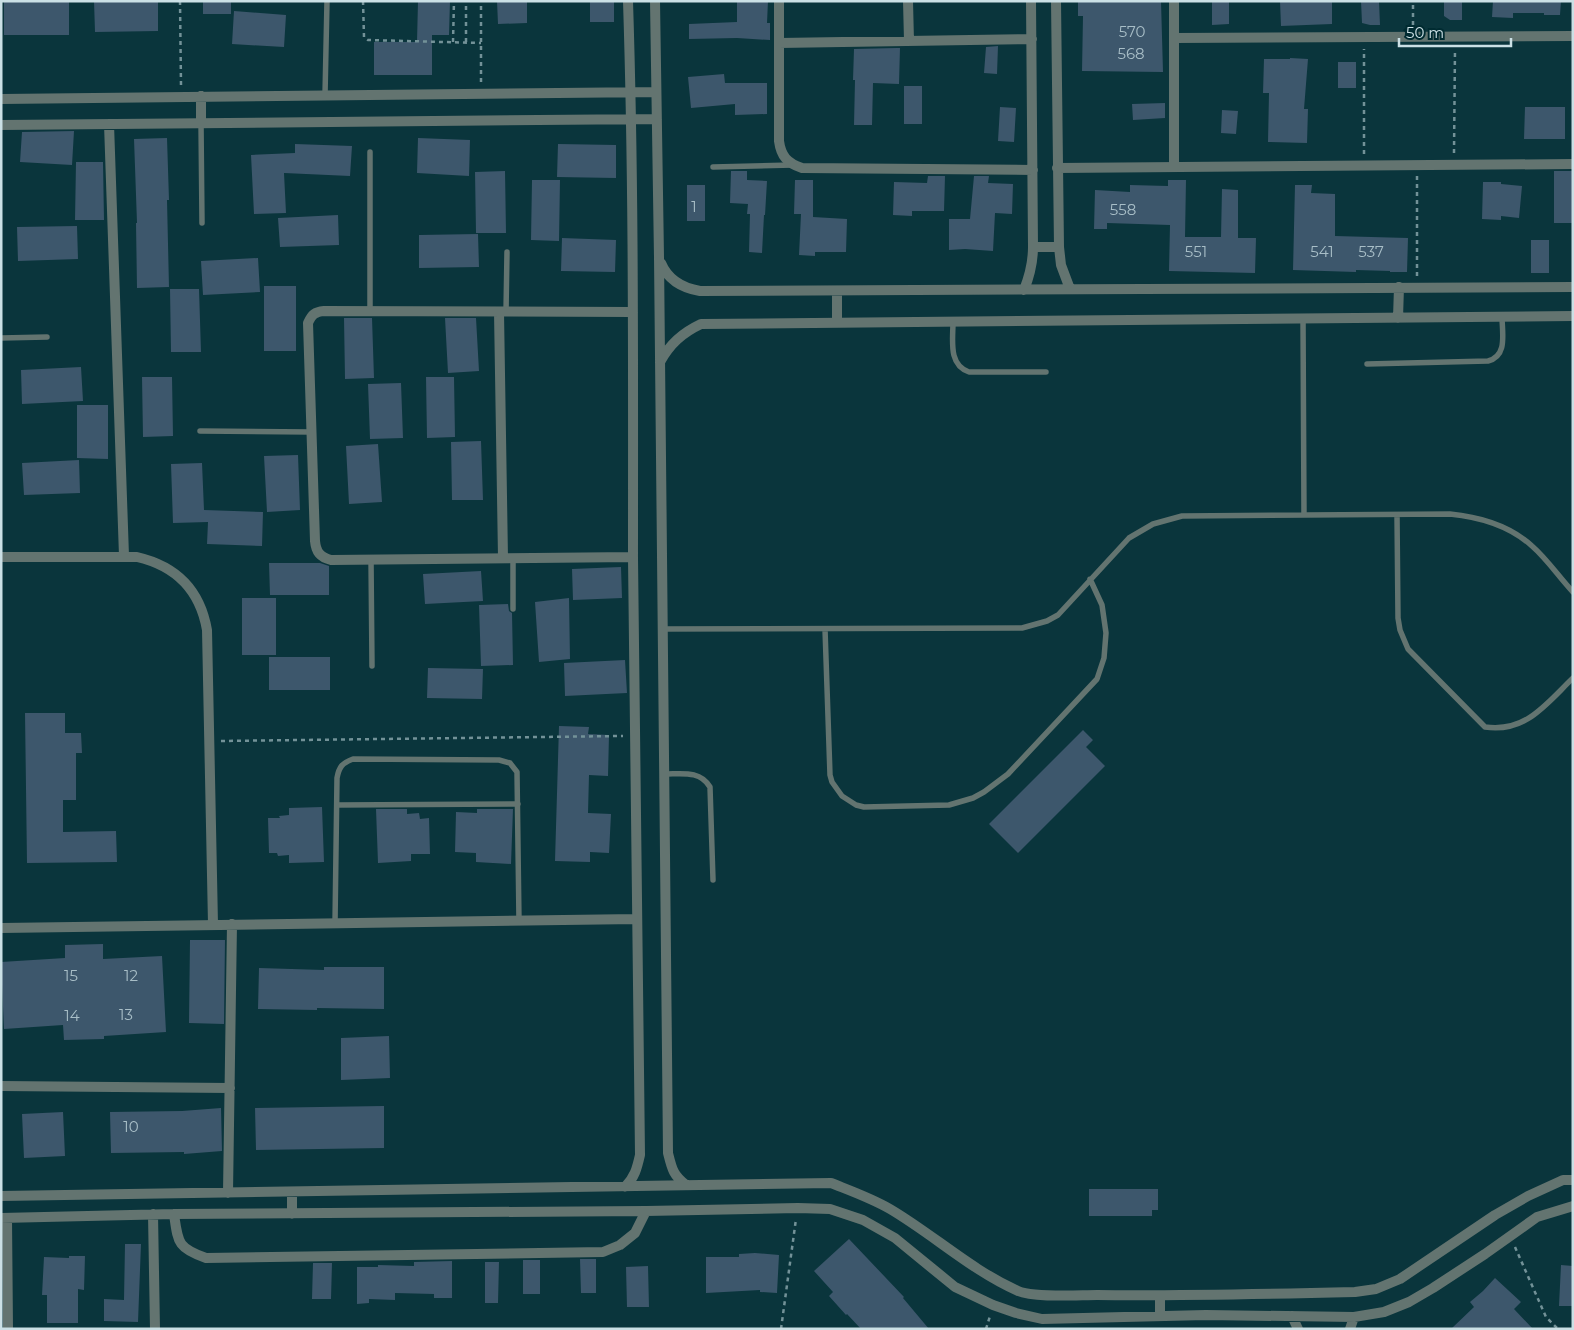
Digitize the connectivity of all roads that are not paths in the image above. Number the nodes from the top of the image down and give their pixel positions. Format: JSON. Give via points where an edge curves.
{"nodes":[{"id":1,"x":327,"y":1,"type":"edge"},
{"id":2,"x":628,"y":1,"type":"edge"},
{"id":3,"x":655,"y":1,"type":"edge"},
{"id":4,"x":779,"y":1,"type":"edge"},
{"id":5,"x":908,"y":1,"type":"edge"},
{"id":6,"x":1032,"y":1,"type":"edge"},
{"id":7,"x":1056,"y":1,"type":"edge"},
{"id":8,"x":1174,"y":1,"type":"edge"},
{"id":9,"x":1573,"y":36,"type":"edge"},
{"id":10,"x":1174,"y":38,"type":"junction"},
{"id":11,"x":1032,"y":39,"type":"junction"},
{"id":12,"x":908,"y":41,"type":"junction"},
{"id":13,"x":779,"y":43,"type":"junction"},
{"id":14,"x":631,"y":92,"type":"junction"},
{"id":15,"x":656,"y":92,"type":"junction"},
{"id":16,"x":325,"y":94,"type":"junction"},
{"id":17,"x":200,"y":96,"type":"junction"},
{"id":18,"x":1,"y":99,"type":"edge"},
{"id":19,"x":631,"y":119,"type":"junction"},
{"id":20,"x":657,"y":119,"type":"junction"},
{"id":21,"x":201,"y":123,"type":"junction"},
{"id":22,"x":109,"y":124,"type":"junction"},
{"id":23,"x":1,"y":125,"type":"edge"},
{"id":24,"x":370,"y":152,"type":"dead end"},
{"id":25,"x":1573,"y":164,"type":"edge"},
{"id":26,"x":793,"y":165,"type":"junction"},
{"id":27,"x":713,"y":167,"type":"dead end"},
{"id":28,"x":1174,"y":167,"type":"junction"},
{"id":29,"x":1057,"y":168,"type":"junction"},
{"id":30,"x":1033,"y":170,"type":"junction"},
{"id":31,"x":202,"y":223,"type":"dead end"},
{"id":32,"x":1033,"y":248,"type":"junction"},
{"id":33,"x":1059,"y":248,"type":"junction"},
{"id":34,"x":507,"y":252,"type":"dead end"},
{"id":35,"x":660,"y":257,"type":"junction"},
{"id":36,"x":1399,"y":287,"type":"junction"},
{"id":37,"x":1573,"y":287,"type":"edge"},
{"id":38,"x":1070,"y":289,"type":"junction"},
{"id":39,"x":1024,"y":290,"type":"junction"},
{"id":40,"x":837,"y":291,"type":"junction"},
{"id":41,"x":370,"y":311,"type":"junction"},
{"id":42,"x":502,"y":312,"type":"junction"},
{"id":43,"x":634,"y":312,"type":"junction"},
{"id":44,"x":1502,"y":316,"type":"junction"},
{"id":45,"x":1573,"y":316,"type":"edge"},
{"id":46,"x":1303,"y":318,"type":"junction"},
{"id":47,"x":1398,"y":318,"type":"junction"},
{"id":48,"x":953,"y":322,"type":"junction"},
{"id":49,"x":837,"y":323,"type":"junction"},
{"id":50,"x":47,"y":337,"type":"dead end"},
{"id":51,"x":1,"y":338,"type":"edge"},
{"id":52,"x":660,"y":363,"type":"junction"},
{"id":53,"x":1367,"y":364,"type":"dead end"},
{"id":54,"x":1046,"y":372,"type":"dead end"},
{"id":55,"x":200,"y":431,"type":"dead end"},
{"id":56,"x":312,"y":432,"type":"junction"},
{"id":57,"x":1397,"y":514,"type":"junction"},
{"id":58,"x":1304,"y":515,"type":"junction"},
{"id":59,"x":124,"y":556,"type":"junction"},
{"id":60,"x":1,"y":557,"type":"edge"},
{"id":61,"x":508,"y":557,"type":"junction"},
{"id":62,"x":633,"y":557,"type":"junction"},
{"id":63,"x":372,"y":559,"type":"junction"},
{"id":64,"x":1090,"y":579,"type":"junction"},
{"id":65,"x":1573,"y":592,"type":"edge"},
{"id":66,"x":513,"y":609,"type":"dead end"},
{"id":67,"x":663,"y":629,"type":"junction"},
{"id":68,"x":825,"y":629,"type":"junction"},
{"id":69,"x":372,"y":666,"type":"dead end"},
{"id":70,"x":1573,"y":678,"type":"edge"},
{"id":71,"x":664,"y":774,"type":"junction"},
{"id":72,"x":518,"y":804,"type":"junction"},
{"id":73,"x":337,"y":805,"type":"junction"},
{"id":74,"x":713,"y":880,"type":"dead end"},
{"id":75,"x":637,"y":919,"type":"junction"},
{"id":76,"x":519,"y":921,"type":"junction"},
{"id":77,"x":336,"y":923,"type":"junction"},
{"id":78,"x":214,"y":924,"type":"junction"},
{"id":79,"x":232,"y":924,"type":"junction"},
{"id":80,"x":1,"y":928,"type":"edge"},
{"id":81,"x":1,"y":1086,"type":"edge"},
{"id":82,"x":230,"y":1088,"type":"junction"},
{"id":83,"x":1573,"y":1180,"type":"edge"},
{"id":84,"x":686,"y":1185,"type":"junction"},
{"id":85,"x":626,"y":1187,"type":"junction"},
{"id":86,"x":292,"y":1192,"type":"junction"},
{"id":87,"x":228,"y":1193,"type":"junction"},
{"id":88,"x":1,"y":1196,"type":"edge"},
{"id":89,"x":1573,"y":1206,"type":"edge"},
{"id":90,"x":646,"y":1211,"type":"junction"},
{"id":91,"x":153,"y":1214,"type":"junction"},
{"id":92,"x":174,"y":1214,"type":"junction"},
{"id":93,"x":292,"y":1214,"type":"junction"},
{"id":94,"x":4,"y":1218,"type":"edge"},
{"id":95,"x":1160,"y":1296,"type":"junction"},
{"id":96,"x":1160,"y":1316,"type":"junction"},
{"id":97,"x":1292,"y":1316,"type":"junction"},
{"id":98,"x":1354,"y":1317,"type":"junction"},
{"id":99,"x":8,"y":1329,"type":"edge"},
{"id":100,"x":155,"y":1329,"type":"edge"},
{"id":101,"x":1298,"y":1329,"type":"edge"},
{"id":102,"x":1350,"y":1329,"type":"edge"}],
"edges":[{"from":1,"to":16,"type":"lane"},
{"from":2,"to":14,"type":"street"},
{"from":3,"to":15,"type":"street"},
{"from":4,"to":13,"type":"street"},
{"from":5,"to":12,"type":"street"},
{"from":6,"to":11,"type":"street"},
{"from":7,"to":29,"type":"street"},
{"from":8,"to":10,"type":"street"},
{"from":9,"to":10,"type":"street"},
{"from":10,"to":28,"type":"street"},
{"from":11,"to":12,"type":"street"},
{"from":11,"to":30,"type":"street"},
{"from":12,"to":13,"type":"street"},
{"from":13,"to":26,"type":"street","via":[[780,151]]},
{"from":14,"to":15,"type":"street"},
{"from":14,"to":16,"type":"street"},
{"from":14,"to":19,"type":"street"},
{"from":15,"to":20,"type":"street"},
{"from":16,"to":17,"type":"street"},
{"from":17,"to":18,"type":"street"},
{"from":17,"to":21,"type":"street"},
{"from":19,"to":20,"type":"street"},
{"from":19,"to":21,"type":"street"},
{"from":19,"to":43,"type":"street"},
{"from":20,"to":35,"type":"street"},
{"from":21,"to":22,"type":"street"},
{"from":21,"to":31,"type":"lane"},
{"from":22,"to":23,"type":"street"},
{"from":22,"to":59,"type":"street"},
{"from":24,"to":41,"type":"lane"},
{"from":25,"to":28,"type":"street"},
{"from":26,"to":27,"type":"lane"},
{"from":26,"to":30,"type":"street","via":[[802,168]]},
{"from":28,"to":29,"type":"street"},
{"from":29,"to":33,"type":"street"},
{"from":30,"to":32,"type":"street"},
{"from":32,"to":33,"type":"street"},
{"from":32,"to":39,"type":"street","via":[[1030,276]]},
{"from":33,"to":38,"type":"street","via":[[1060,265]]},
{"from":34,"to":42,"type":"lane"},
{"from":35,"to":40,"type":"street","via":[[664,270],[686,289]]},
{"from":35,"to":52,"type":"street"},
{"from":36,"to":37,"type":"street"},
{"from":36,"to":38,"type":"street"},
{"from":36,"to":47,"type":"street"},
{"from":38,"to":39,"type":"street"},
{"from":39,"to":40,"type":"street"},
{"from":40,"to":49,"type":"street"},
{"from":41,"to":42,"type":"street"},
{"from":41,"to":56,"type":"street","via":[[324,311],[311,316],[308,323]]},
{"from":42,"to":43,"type":"street"},
{"from":42,"to":61,"type":"street"},
{"from":43,"to":62,"type":"street"},
{"from":44,"to":45,"type":"street"},
{"from":44,"to":47,"type":"street"},
{"from":44,"to":53,"type":"lane","via":[[1503,348],[1494,360]]},
{"from":46,"to":47,"type":"street"},
{"from":46,"to":48,"type":"street"},
{"from":46,"to":58,"type":"lane"},
{"from":48,"to":49,"type":"street"},
{"from":48,"to":54,"type":"lane","via":[[953,355],[965,370]]},
{"from":49,"to":52,"type":"street","via":[[701,324],[676,339]]},
{"from":50,"to":51,"type":"lane"},
{"from":52,"to":67,"type":"street"},
{"from":55,"to":56,"type":"lane"},
{"from":56,"to":63,"type":"street","via":[[316,550],[330,560]]},
{"from":57,"to":58,"type":"lane"},
{"from":57,"to":65,"type":"lane","via":[[1450,514],[1497,524],[1532,546]]},
{"from":57,"to":70,"type":"lane","via":[[1398,618],[1403,640],[1414,656],[1485,727],[1506,728],[1524,721]]},
{"from":58,"to":64,"type":"lane","via":[[1182,516],[1167,519],[1129,538]]},
{"from":59,"to":60,"type":"street"},
{"from":59,"to":78,"type":"street","via":[[148,560],[170,570],[188,586],[201,607],[207,630]]},
{"from":61,"to":62,"type":"street"},
{"from":61,"to":63,"type":"street"},
{"from":61,"to":66,"type":"lane"},
{"from":62,"to":75,"type":"street"},
{"from":63,"to":69,"type":"lane"},
{"from":64,"to":68,"type":"lane","via":[[1058,614],[1022,628]]},
{"from":64,"to":68,"type":"lane","via":[[1102,605],[1106,633],[1104,658],[1097,679],[1008,774],[973,798],[949,805],[864,807],[848,801],[836,790],[830,774]]},
{"from":67,"to":68,"type":"lane"},
{"from":67,"to":71,"type":"street"},
{"from":71,"to":74,"type":"lane","via":[[699,775],[710,787]]},
{"from":71,"to":84,"type":"street","via":[[668,1153],[672,1169]]},
{"from":72,"to":73,"type":"lane"},
{"from":72,"to":73,"type":"lane","via":[[517,772],[510,763],[499,760],[353,759],[344,762],[339,769]]},
{"from":72,"to":76,"type":"lane"},
{"from":73,"to":77,"type":"lane"},
{"from":75,"to":76,"type":"street"},
{"from":75,"to":85,"type":"street","via":[[640,1155],[637,1170]]},
{"from":76,"to":77,"type":"street"},
{"from":77,"to":79,"type":"street"},
{"from":78,"to":79,"type":"street"},
{"from":78,"to":80,"type":"street"},
{"from":79,"to":82,"type":"street"},
{"from":81,"to":82,"type":"street"},
{"from":82,"to":87,"type":"street"},
{"from":83,"to":95,"type":"street","via":[[1563,1180],[1520,1200],[1400,1279],[1376,1289]]},
{"from":84,"to":85,"type":"street"},
{"from":84,"to":95,"type":"street","via":[[831,1183],[890,1209],[964,1261],[1020,1292]]},
{"from":85,"to":86,"type":"street"},
{"from":86,"to":87,"type":"street"},
{"from":86,"to":93,"type":"street"},
{"from":87,"to":88,"type":"street"},
{"from":89,"to":98,"type":"street","via":[[1537,1217],[1409,1302],[1384,1312]]},
{"from":90,"to":92,"type":"street","via":[[635,1233],[620,1245],[603,1252],[206,1258],[190,1252],[178,1239]]},
{"from":90,"to":93,"type":"street"},
{"from":90,"to":96,"type":"street","via":[[830,1209],[863,1220],[895,1238],[955,1288],[1016,1313],[1042,1319]]},
{"from":91,"to":92,"type":"street"},
{"from":91,"to":94,"type":"street"},
{"from":91,"to":100,"type":"street"},
{"from":92,"to":93,"type":"street"},
{"from":94,"to":99,"type":"street"},
{"from":95,"to":96,"type":"street"},
{"from":96,"to":97,"type":"street"},
{"from":97,"to":98,"type":"street"},
{"from":97,"to":101,"type":"street"},
{"from":98,"to":102,"type":"street"}]}
